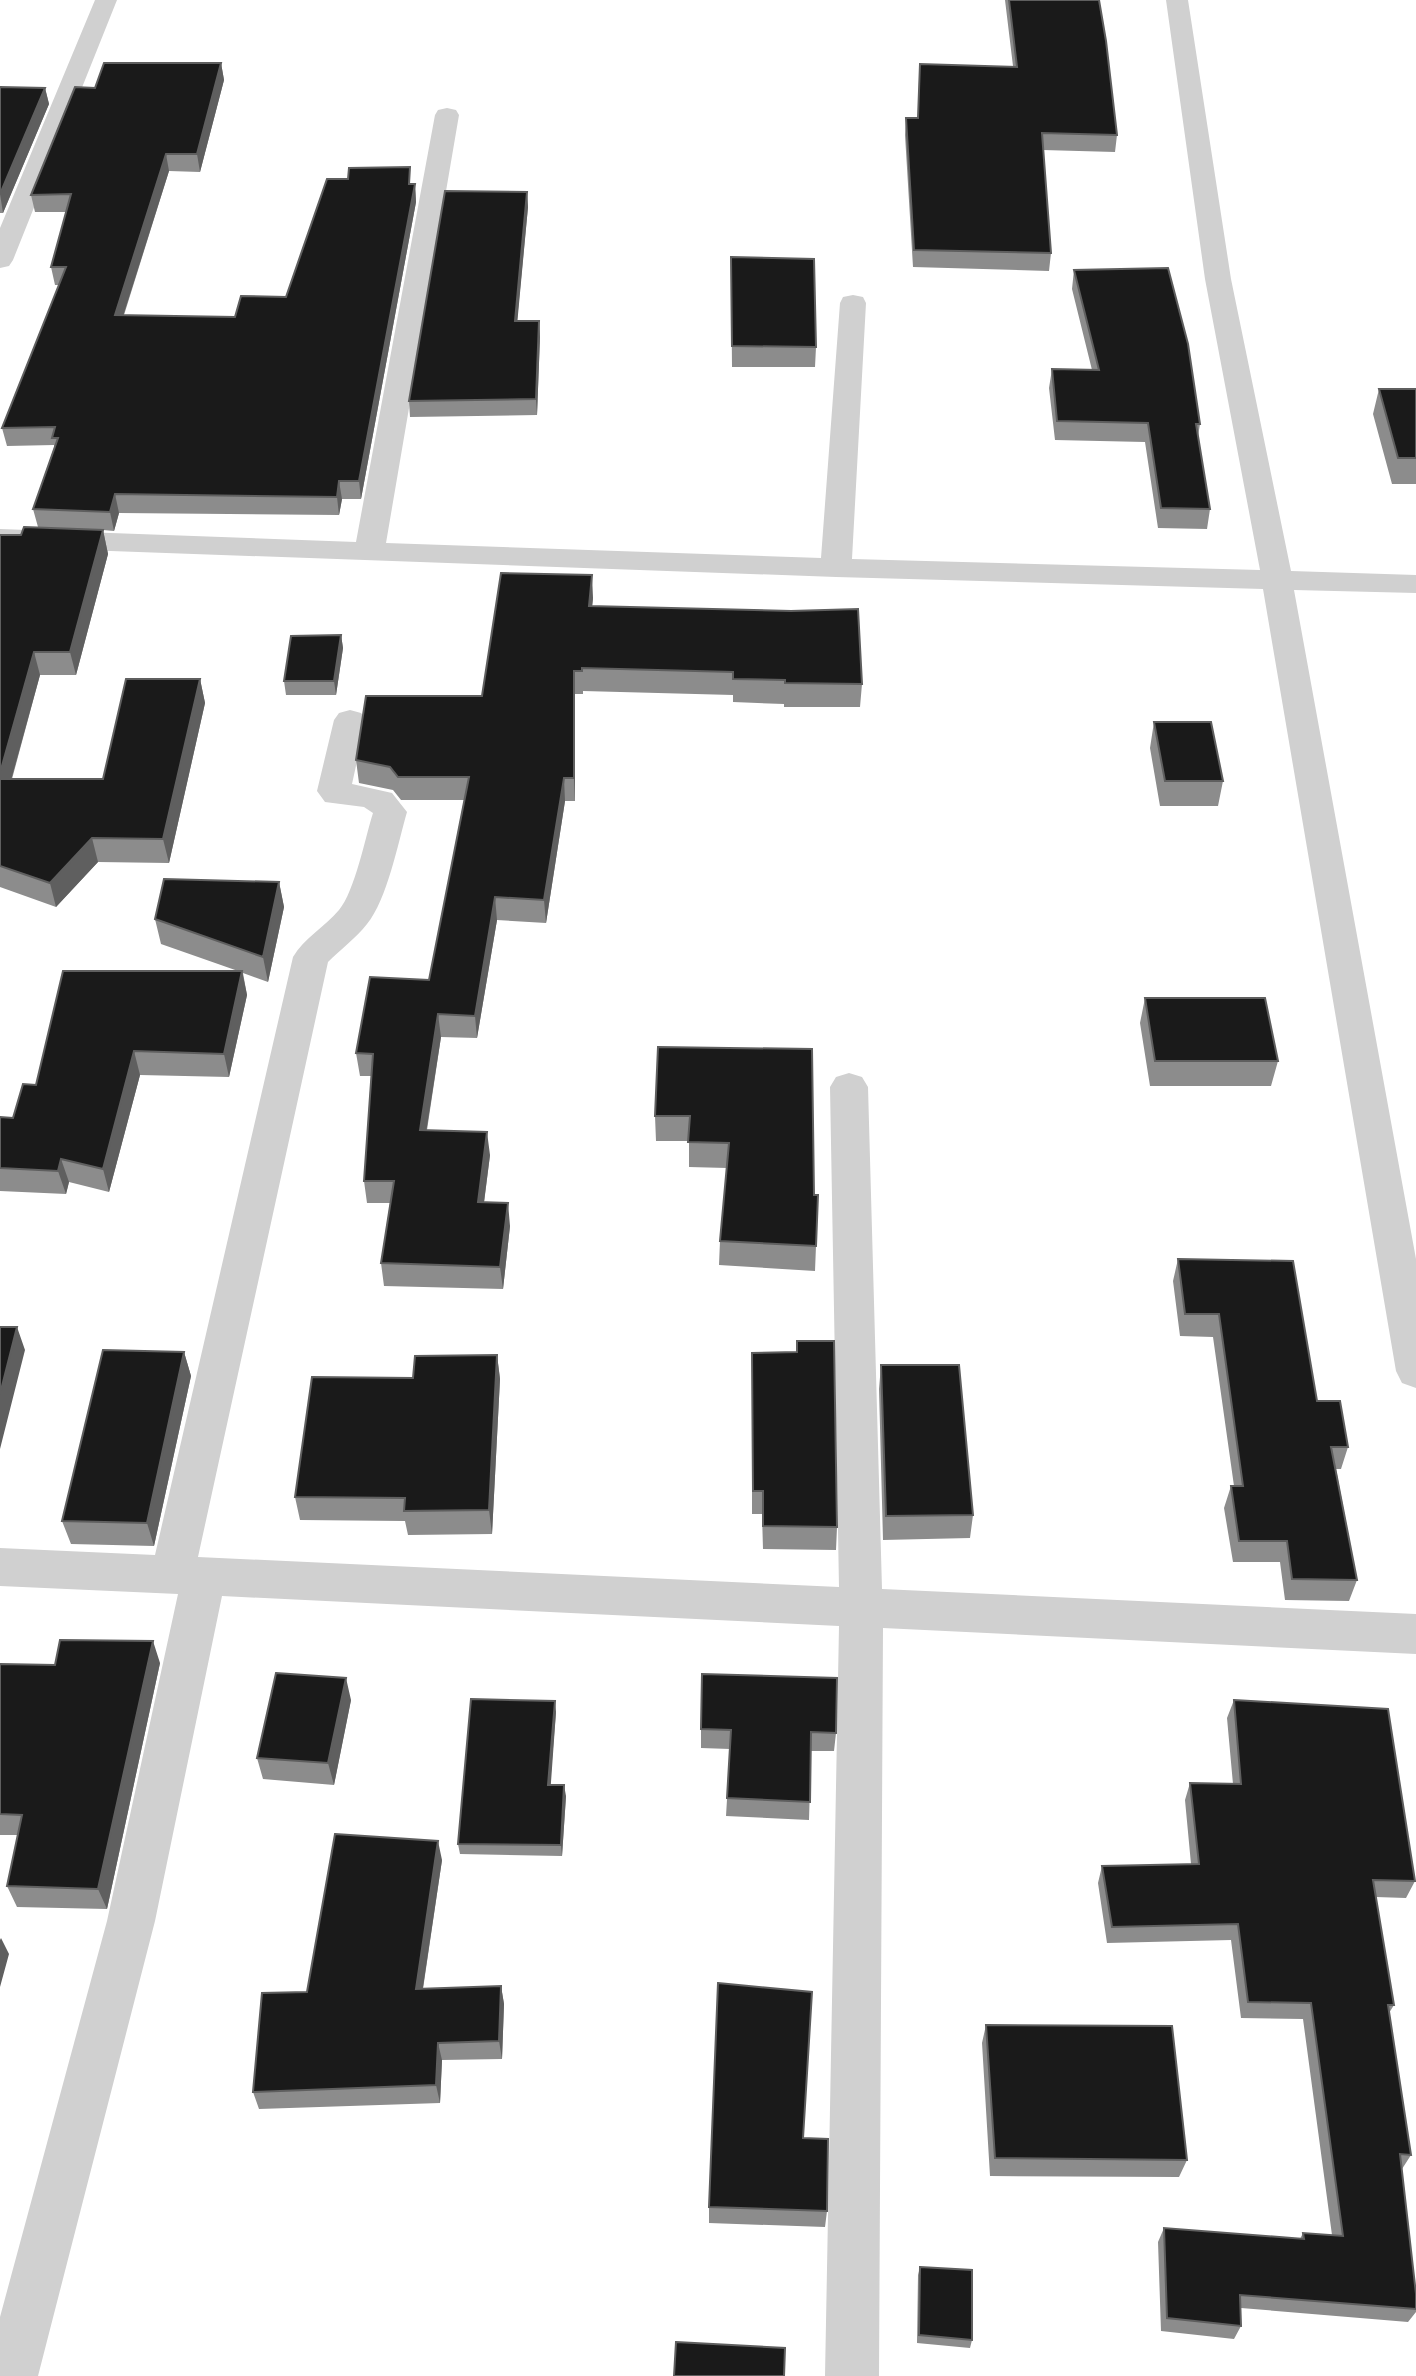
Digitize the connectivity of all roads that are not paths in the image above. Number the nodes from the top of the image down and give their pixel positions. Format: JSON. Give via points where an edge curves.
{"nodes":[{"id":1,"x":106,"y":0,"type":"edge"},
{"id":2,"x":1177,"y":0,"type":"edge"},
{"id":3,"x":447,"y":115,"type":"dead end"},
{"id":4,"x":0,"y":260,"type":"edge"},
{"id":5,"x":853,"y":303,"type":"dead end"},
{"id":6,"x":0,"y":538,"type":"edge"},
{"id":7,"x":369,"y":551,"type":"junction"},
{"id":8,"x":836,"y":568,"type":"junction"},
{"id":9,"x":1277,"y":579,"type":"junction"},
{"id":10,"x":1416,"y":584,"type":"edge"},
{"id":11,"x":350,"y":720,"type":"dead end"},
{"id":12,"x":849,"y":1087,"type":"dead end"},
{"id":13,"x":1416,"y":1371,"type":"edge"},
{"id":14,"x":0,"y":1567,"type":"edge"},
{"id":15,"x":188,"y":1575,"type":"junction"},
{"id":16,"x":861,"y":1609,"type":"junction"},
{"id":17,"x":1416,"y":1634,"type":"edge"},
{"id":18,"x":11,"y":2376,"type":"edge"},
{"id":19,"x":852,"y":2376,"type":"edge"}],
"edges":[{"from":1,"to":4,"type":"street"},
{"from":2,"to":9,"type":"street","via":[[1218,279]]},
{"from":3,"to":7,"type":"street"},
{"from":5,"to":8,"type":"street"},
{"from":6,"to":7,"type":"street"},
{"from":7,"to":8,"type":"street"},
{"from":8,"to":9,"type":"street"},
{"from":9,"to":10,"type":"street"},
{"from":9,"to":13,"type":"street"},
{"from":11,"to":15,"type":"street","via":[[334,791],[368,796],[385,803],[390,812],[355,915],[312,957]]},
{"from":12,"to":16,"type":"street"},
{"from":14,"to":15,"type":"street"},
{"from":15,"to":16,"type":"street"},
{"from":15,"to":18,"type":"street","via":[[131,1921]]},
{"from":16,"to":17,"type":"street"},
{"from":16,"to":19,"type":"street"}]}
